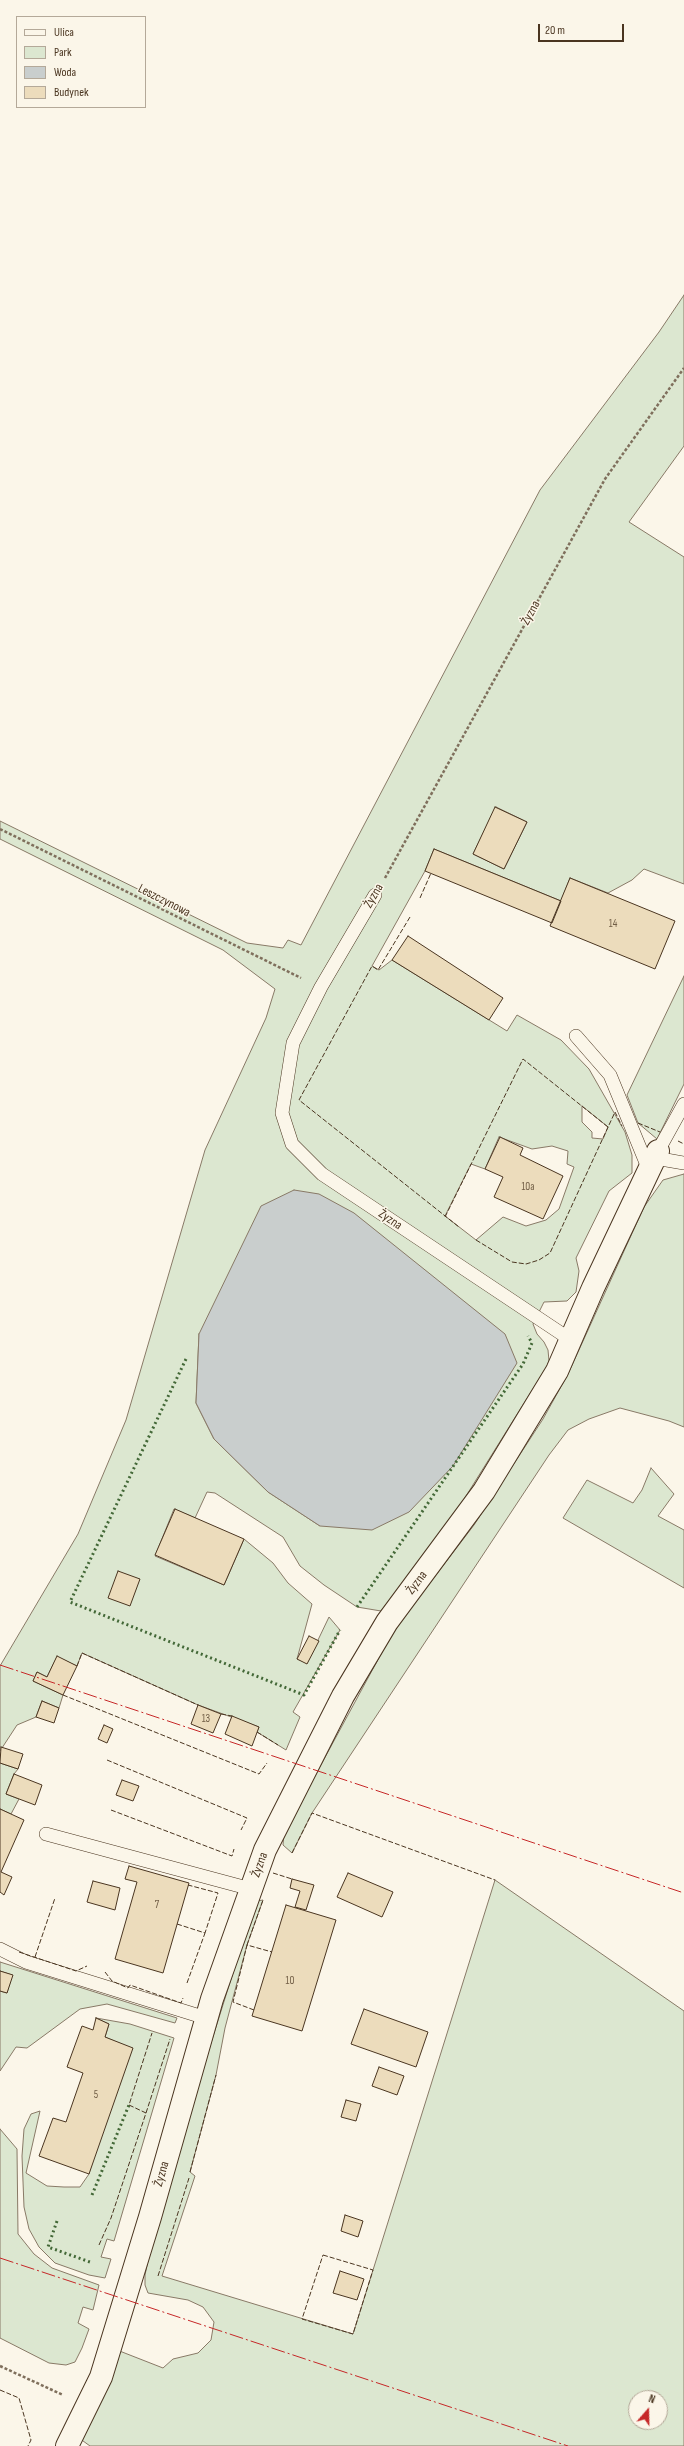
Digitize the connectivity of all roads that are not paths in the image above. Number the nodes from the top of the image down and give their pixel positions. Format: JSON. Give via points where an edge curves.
{"nodes":[{"id":1,"x":375,"y":895,"type":"road end"},
{"id":2,"x":576,"y":1036,"type":"dead end"},
{"id":3,"x":684,"y":1104,"type":"edge"},
{"id":4,"x":654,"y":1160,"type":"junction"},
{"id":5,"x":684,"y":1163,"type":"edge"},
{"id":6,"x":571,"y":1340,"type":"junction"},
{"id":7,"x":46,"y":1834,"type":"dead end"},
{"id":8,"x":251,"y":1889,"type":"junction"},
{"id":9,"x":0,"y":1949,"type":"edge"},
{"id":10,"x":206,"y":2018,"type":"junction"},
{"id":11,"x":69,"y":2445,"type":"edge"}],
"edges":[{"from":1,"to":6,"type":"lane","name":"Żyzna","via":[[321,987],[293,1043],[282,1113],[292,1144],[322,1174]]},
{"from":2,"to":4,"type":"lane","via":[[610,1075]]},
{"from":3,"to":4,"type":"lane"},
{"from":4,"to":5,"type":"lane"},
{"from":4,"to":6,"type":"street","name":"Żyzna"},
{"from":6,"to":8,"type":"street","name":"Żyzna","via":[[558,1371],[484,1491],[387,1622],[343,1696],[265,1850]]},
{"from":7,"to":8,"type":"lane"},
{"from":8,"to":10,"type":"street","name":"Żyzna"},
{"from":9,"to":10,"type":"lane","via":[[26,1962]]},
{"from":10,"to":11,"type":"street","name":"Żyzna","via":[[150,2217],[101,2377]]}]}
